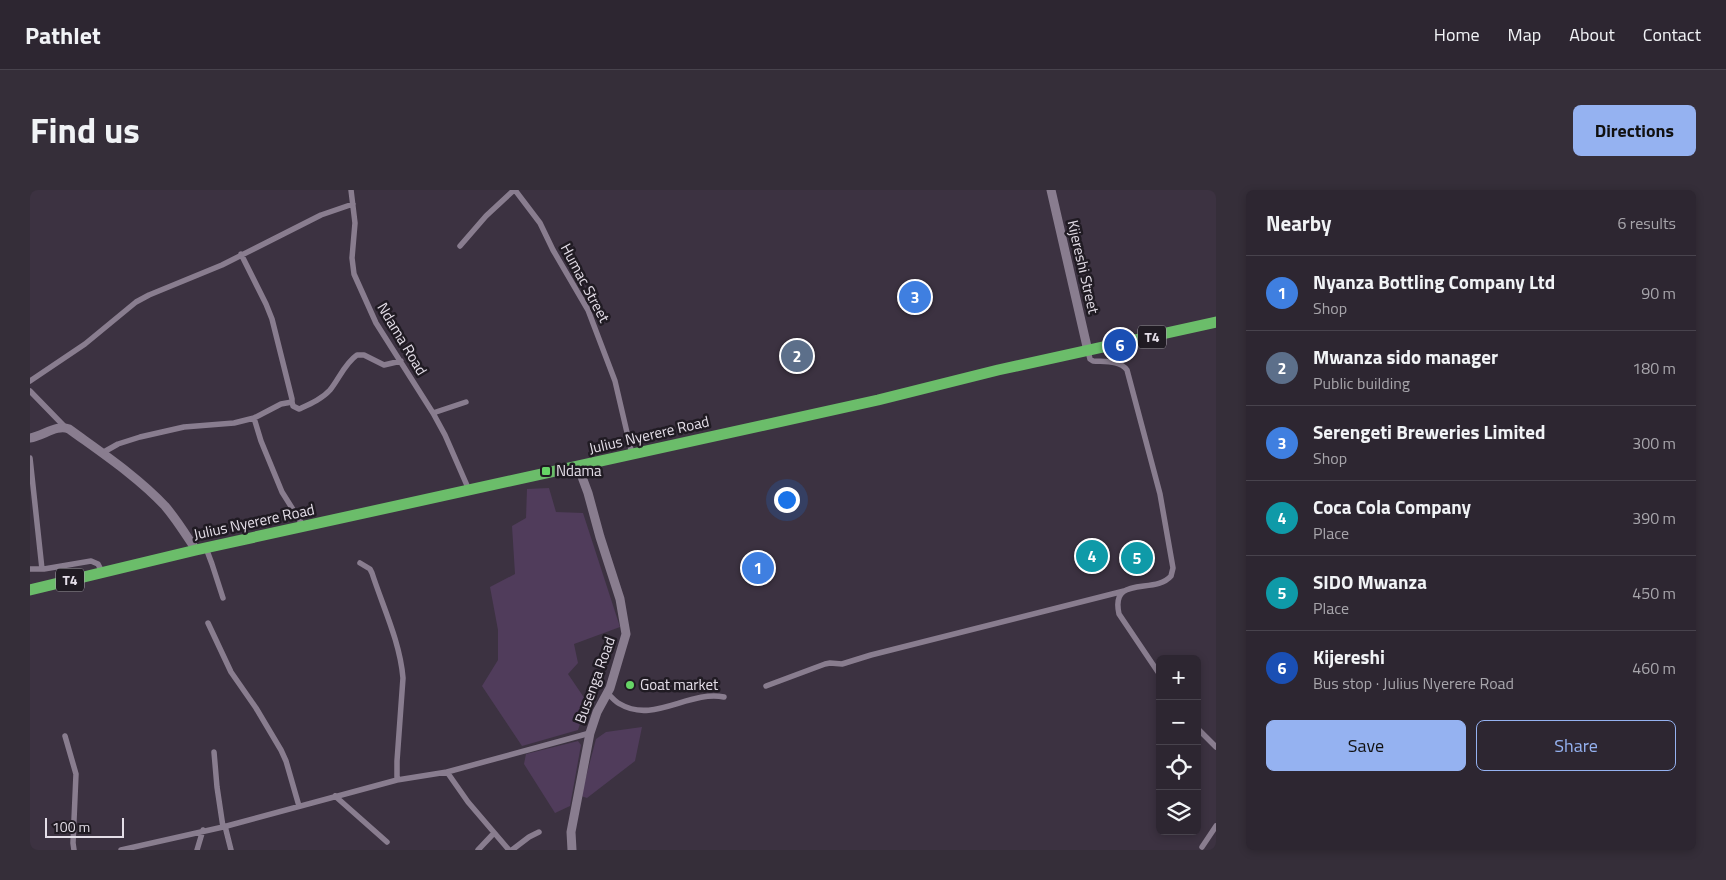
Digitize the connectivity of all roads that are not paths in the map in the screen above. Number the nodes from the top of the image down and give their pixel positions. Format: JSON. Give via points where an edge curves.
{"nodes":[{"id":1,"x":351,"y":190,"type":"edge"},
{"id":2,"x":514,"y":190,"type":"edge"},
{"id":3,"x":1051,"y":190,"type":"edge"},
{"id":4,"x":353,"y":204,"type":"junction"},
{"id":5,"x":460,"y":246,"type":"dead end"},
{"id":6,"x":241,"y":254,"type":"junction"},
{"id":7,"x":1216,"y":322,"type":"edge"},
{"id":8,"x":1088,"y":350,"type":"junction"},
{"id":9,"x":401,"y":361,"type":"junction"},
{"id":10,"x":30,"y":381,"type":"edge"},
{"id":11,"x":30,"y":392,"type":"edge"},
{"id":12,"x":292,"y":402,"type":"junction"},
{"id":13,"x":466,"y":402,"type":"dead end"},
{"id":14,"x":433,"y":413,"type":"junction"},
{"id":15,"x":254,"y":418,"type":"junction"},
{"id":16,"x":65,"y":427,"type":"junction"},
{"id":17,"x":30,"y":438,"type":"edge"},
{"id":18,"x":102,"y":453,"type":"junction"},
{"id":19,"x":632,"y":454,"type":"junction"},
{"id":20,"x":30,"y":458,"type":"edge"},
{"id":21,"x":578,"y":466,"type":"junction"},
{"id":22,"x":469,"y":490,"type":"junction"},
{"id":23,"x":304,"y":527,"type":"junction"},
{"id":24,"x":201,"y":549,"type":"junction"},
{"id":25,"x":360,"y":563,"type":"dead end"},
{"id":26,"x":30,"y":569,"type":"edge"},
{"id":27,"x":42,"y":569,"type":"junction"},
{"id":28,"x":102,"y":572,"type":"junction"},
{"id":29,"x":30,"y":590,"type":"edge"},
{"id":30,"x":1124,"y":591,"type":"junction"},
{"id":31,"x":222,"y":598,"type":"dead end"},
{"id":32,"x":208,"y":624,"type":"dead end"},
{"id":33,"x":1156,"y":669,"type":"edge"},
{"id":34,"x":766,"y":686,"type":"dead end"},
{"id":35,"x":608,"y":694,"type":"junction"},
{"id":36,"x":724,"y":697,"type":"dead end"},
{"id":37,"x":1201,"y":732,"type":"edge"},
{"id":38,"x":590,"y":733,"type":"junction"},
{"id":39,"x":65,"y":736,"type":"dead end"},
{"id":40,"x":1216,"y":747,"type":"edge"},
{"id":41,"x":214,"y":752,"type":"dead end"},
{"id":42,"x":447,"y":772,"type":"junction"},
{"id":43,"x":397,"y":780,"type":"junction"},
{"id":44,"x":336,"y":796,"type":"junction"},
{"id":45,"x":299,"y":806,"type":"junction"},
{"id":46,"x":1216,"y":826,"type":"edge"},
{"id":47,"x":224,"y":827,"type":"junction"},
{"id":48,"x":203,"y":830,"type":"junction"},
{"id":49,"x":539,"y":832,"type":"dead end"},
{"id":50,"x":494,"y":833,"type":"junction"},
{"id":51,"x":387,"y":842,"type":"dead end"},
{"id":52,"x":1202,"y":847,"type":"dead end"},
{"id":53,"x":74,"y":850,"type":"edge"},
{"id":54,"x":121,"y":850,"type":"edge"},
{"id":55,"x":197,"y":850,"type":"edge"},
{"id":56,"x":231,"y":850,"type":"edge"},
{"id":57,"x":478,"y":850,"type":"edge"},
{"id":58,"x":511,"y":850,"type":"edge"},
{"id":59,"x":572,"y":850,"type":"edge"}],
"edges":[{"from":1,"to":4,"type":"street","name":"Ndama Road"},
{"from":2,"to":5,"type":"street"},
{"from":2,"to":19,"type":"street","name":"Humac Street","via":[[540,224],[588,310],[607,358]]},
{"from":3,"to":8,"type":"street","name":"Kijereshi Street"},
{"from":4,"to":6,"type":"street","via":[[321,215]]},
{"from":4,"to":9,"type":"street","name":"Ndama Road","via":[[354,274],[372,316]]},
{"from":6,"to":10,"type":"street","via":[[136,302],[85,344]]},
{"from":6,"to":12,"type":"street","via":[[272,319]]},
{"from":7,"to":8,"type":"highway","name":"Julius Nyerere Road","number":"T4"},
{"from":8,"to":19,"type":"highway","name":"Julius Nyerere Road","number":"T4"},
{"from":8,"to":30,"type":"street","via":[[1093,361],[1118,363],[1127,370],[1160,494],[1173,568],[1171,576],[1164,582]]},
{"from":9,"to":12,"type":"street","via":[[384,365],[357,355],[321,398],[299,408]]},
{"from":9,"to":14,"type":"street","name":"Ndama Road"},
{"from":11,"to":16,"type":"street"},
{"from":12,"to":15,"type":"street"},
{"from":13,"to":14,"type":"street"},
{"from":14,"to":22,"type":"street","name":"Ndama Road"},
{"from":15,"to":18,"type":"street","via":[[234,424],[184,428],[140,437]]},
{"from":15,"to":23,"type":"street","via":[[282,492]]},
{"from":16,"to":17,"type":"street"},
{"from":16,"to":18,"type":"street"},
{"from":18,"to":24,"type":"street","via":[[164,505]]},
{"from":19,"to":21,"type":"highway","name":"Julius Nyerere Road","number":"T4"},
{"from":20,"to":27,"type":"street"},
{"from":21,"to":22,"type":"highway","name":"Julius Nyerere Road","number":"T4"},
{"from":21,"to":35,"type":"street","name":"Busenga Road","via":[[620,599],[626,634]]},
{"from":22,"to":23,"type":"highway","name":"Julius Nyerere Road","number":"T4"},
{"from":23,"to":24,"type":"highway","name":"Julius Nyerere Road","number":"T4"},
{"from":24,"to":28,"type":"highway","name":"Julius Nyerere Road","number":"T4"},
{"from":24,"to":31,"type":"street","via":[[212,564]]},
{"from":25,"to":43,"type":"street","via":[[372,573],[402,666]]},
{"from":26,"to":27,"type":"street"},
{"from":27,"to":28,"type":"street","via":[[91,561],[98,564]]},
{"from":28,"to":29,"type":"highway","name":"Julius Nyerere Road","number":"T4"},
{"from":30,"to":33,"type":"street","via":[[1118,597],[1119,614]]},
{"from":30,"to":34,"type":"street","via":[[852,662],[830,663]]},
{"from":32,"to":45,"type":"street","via":[[231,672],[281,750]]},
{"from":35,"to":36,"type":"street","via":[[620,704],[642,711],[710,695]]},
{"from":35,"to":38,"type":"street","name":"Busenga Road"},
{"from":37,"to":40,"type":"street"},
{"from":38,"to":42,"type":"street"},
{"from":38,"to":59,"type":"street","name":"Busenga Road","via":[[571,832]]},
{"from":39,"to":53,"type":"street","via":[[76,774]]},
{"from":41,"to":47,"type":"street"},
{"from":42,"to":43,"type":"street"},
{"from":42,"to":50,"type":"street"},
{"from":43,"to":44,"type":"street"},
{"from":44,"to":45,"type":"street"},
{"from":44,"to":51,"type":"street"},
{"from":45,"to":47,"type":"street"},
{"from":46,"to":52,"type":"street"},
{"from":47,"to":48,"type":"street"},
{"from":47,"to":56,"type":"street"},
{"from":48,"to":54,"type":"street"},
{"from":48,"to":55,"type":"street"},
{"from":49,"to":58,"type":"street"},
{"from":50,"to":57,"type":"street"},
{"from":50,"to":58,"type":"street"}]}
